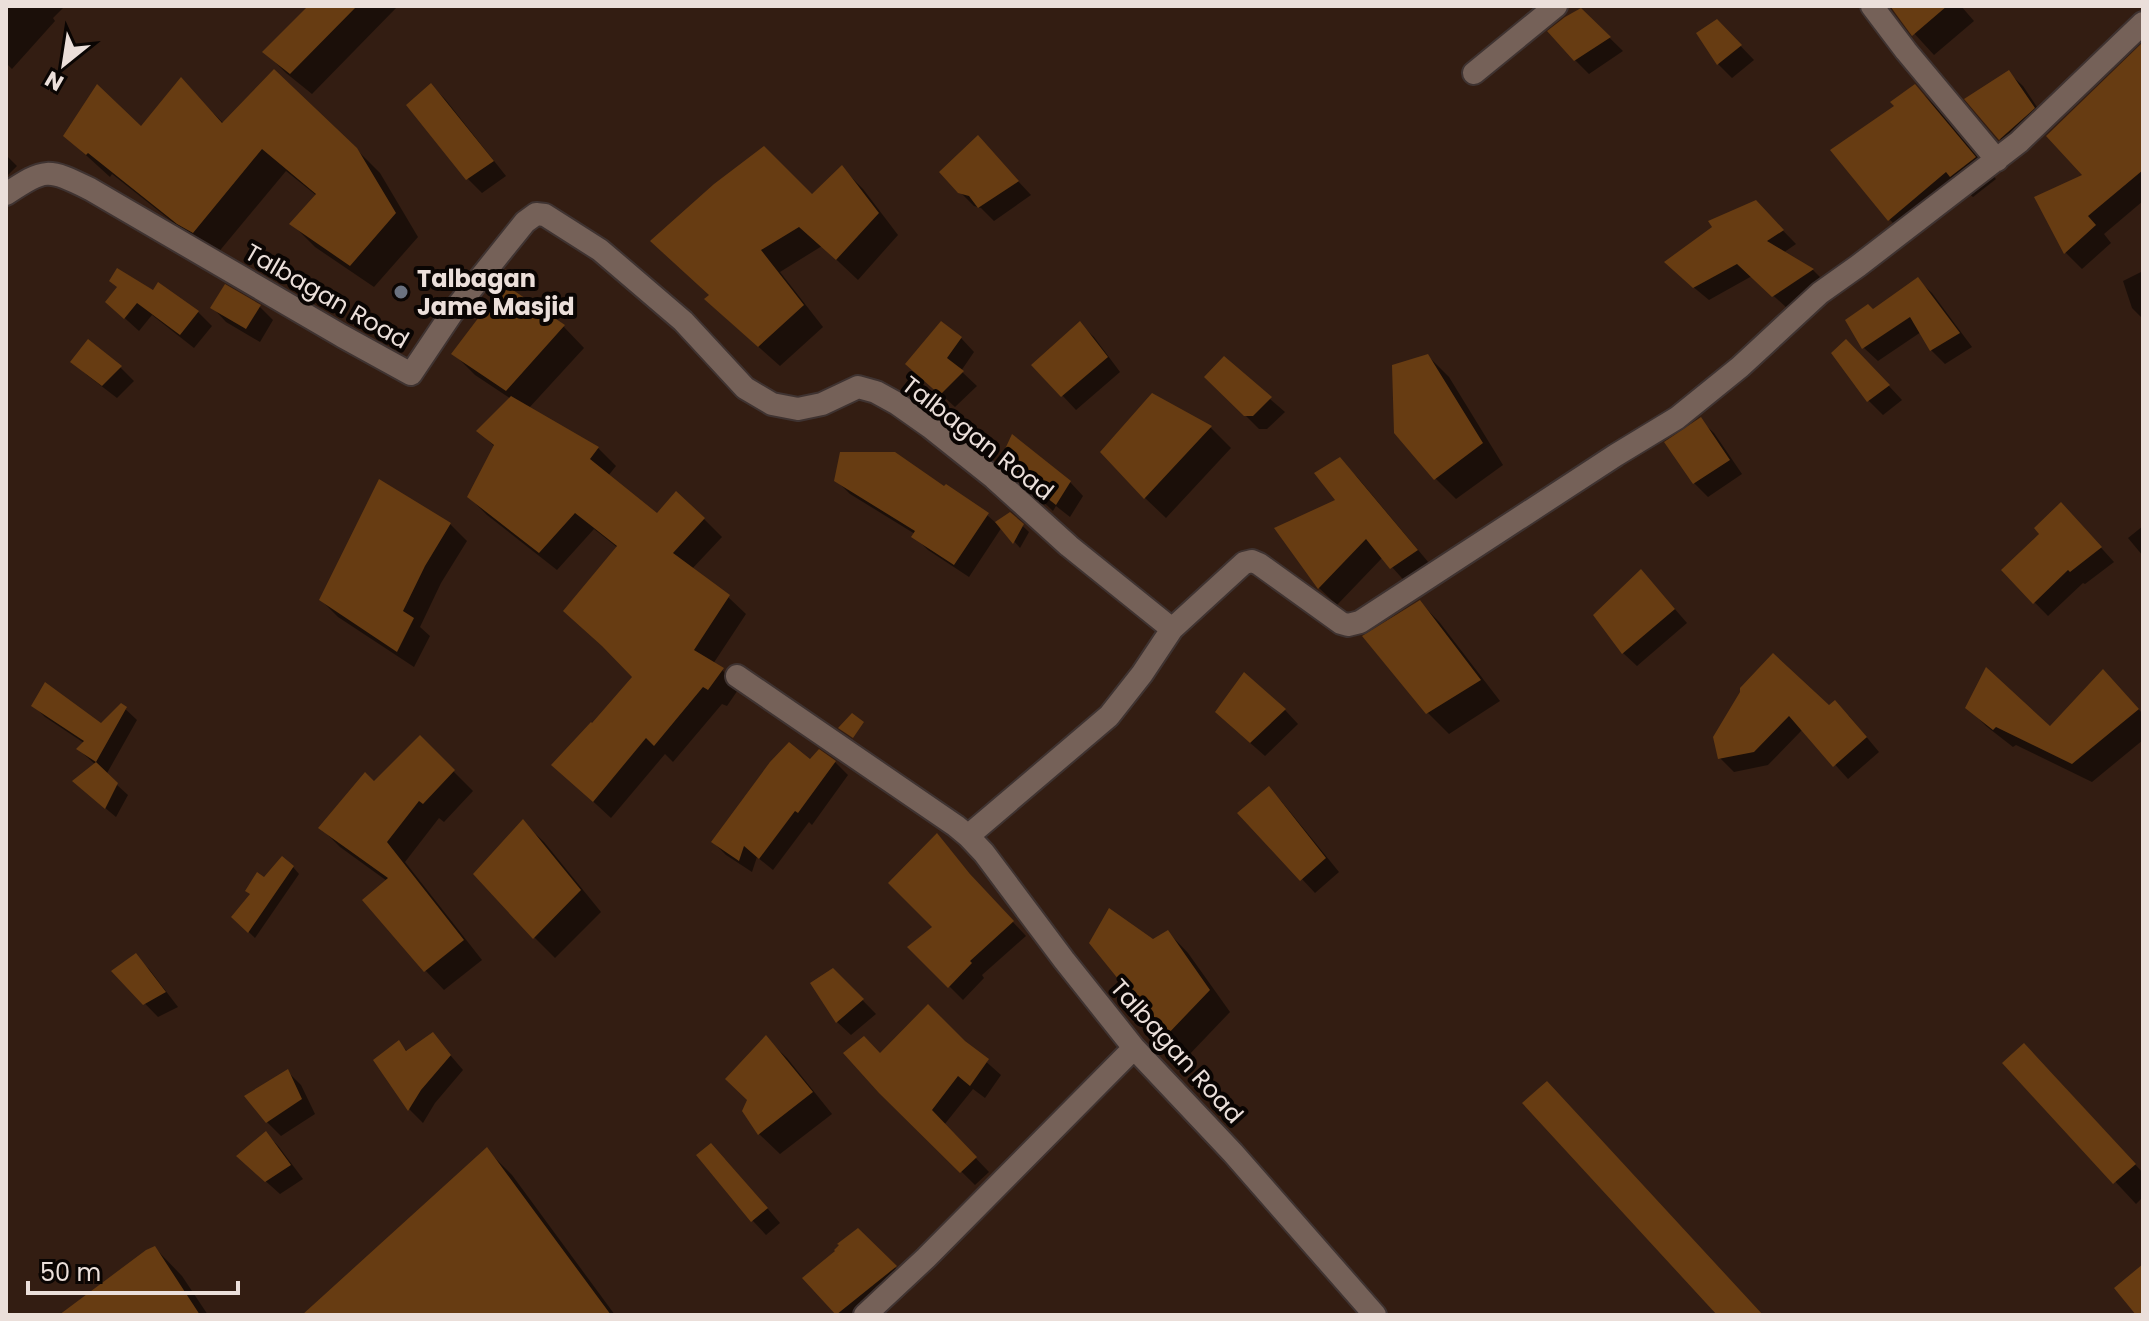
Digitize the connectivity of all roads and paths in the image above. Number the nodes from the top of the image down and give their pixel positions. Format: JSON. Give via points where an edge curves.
{"nodes":[{"id":1,"x":1556,"y":6,"type":"edge"},
{"id":2,"x":1872,"y":6,"type":"edge"},
{"id":3,"x":2143,"y":23,"type":"edge"},
{"id":4,"x":1474,"y":73,"type":"dead end"},
{"id":5,"x":1997,"y":160,"type":"junction"},
{"id":6,"x":6,"y":194,"type":"edge"},
{"id":7,"x":1172,"y":629,"type":"junction"},
{"id":8,"x":737,"y":676,"type":"dead end"},
{"id":9,"x":968,"y":836,"type":"junction"},
{"id":10,"x":1134,"y":1048,"type":"junction"},
{"id":11,"x":865,"y":1315,"type":"edge"},
{"id":12,"x":1375,"y":1315,"type":"edge"}],
"edges":[{"from":1,"to":4,"type":"street"},
{"from":2,"to":5,"type":"street"},
{"from":3,"to":5,"type":"street"},
{"from":5,"to":7,"type":"street","via":[[1820,293],[1677,418],[1360,622],[1348,625],[1334,619],[1252,561]]},
{"from":6,"to":7,"type":"street","name":"Talbagan Road","via":[[37,174],[59,174],[411,374],[525,222],[545,215],[600,250],[683,321],[745,388],[772,404],[798,409],[858,387],[896,403],[994,478]]},
{"from":7,"to":9,"type":"street","via":[[1109,716]]},
{"from":8,"to":9,"type":"street","name":"Talbagan Road"},
{"from":9,"to":10,"type":"street","name":"Talbagan Road"},
{"from":10,"to":11,"type":"street"},
{"from":10,"to":12,"type":"street","name":"Talbagan Road"}]}
